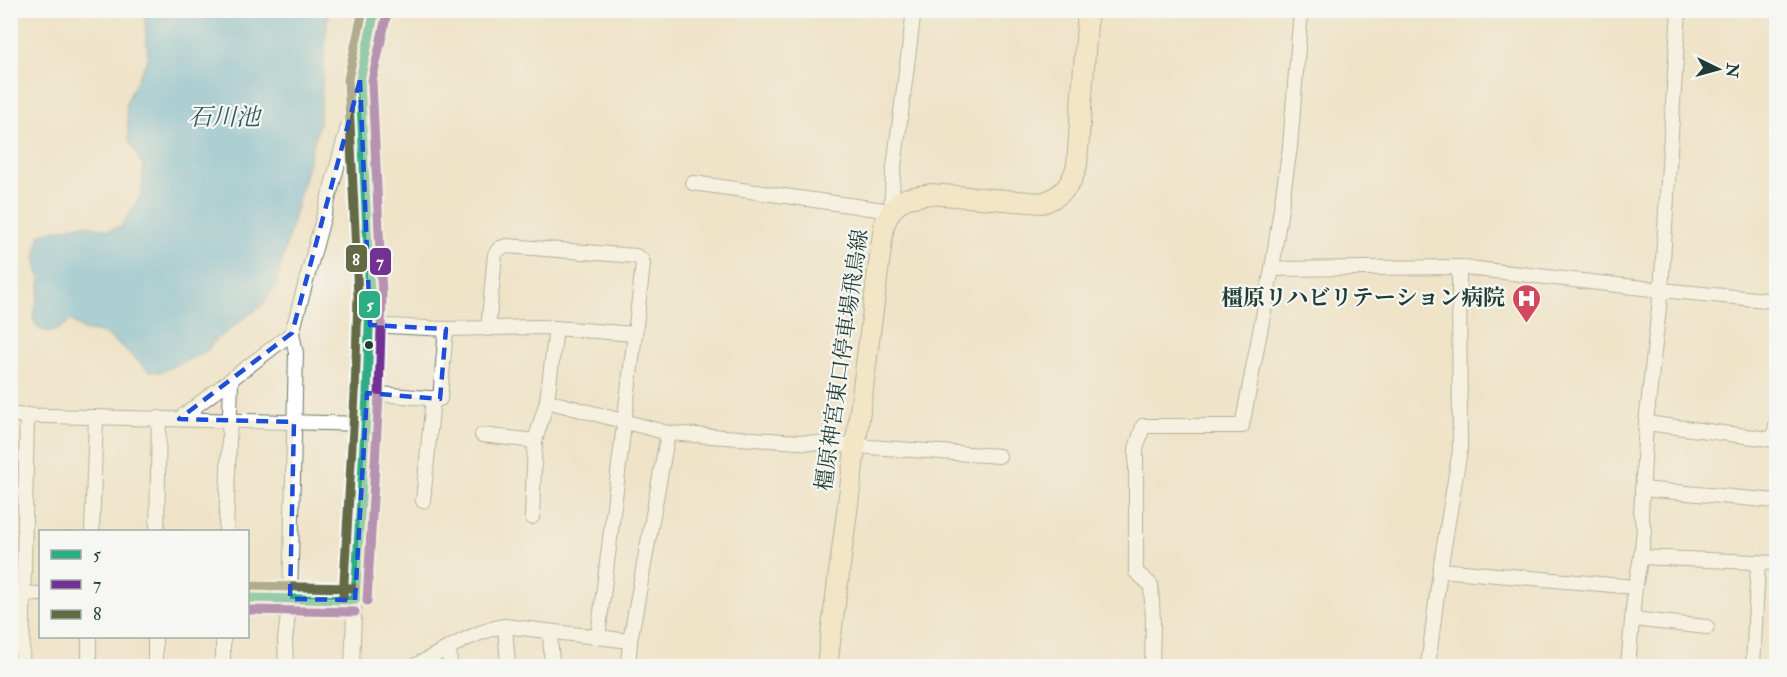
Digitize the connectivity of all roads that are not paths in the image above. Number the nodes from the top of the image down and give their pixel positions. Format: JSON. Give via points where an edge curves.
{"nodes":[{"id":1,"x":375,"y":10,"type":"edge"},
{"id":2,"x":915,"y":10,"type":"edge"},
{"id":3,"x":1088,"y":10,"type":"edge"},
{"id":4,"x":1301,"y":10,"type":"edge"},
{"id":5,"x":1679,"y":10,"type":"edge"},
{"id":6,"x":360,"y":80,"type":"junction"},
{"id":7,"x":693,"y":183,"type":"dead end"},
{"id":8,"x":891,"y":211,"type":"junction"},
{"id":9,"x":1459,"y":267,"type":"junction"},
{"id":10,"x":1272,"y":269,"type":"junction"},
{"id":11,"x":1660,"y":290,"type":"junction"},
{"id":12,"x":1776,"y":301,"type":"edge"},
{"id":13,"x":370,"y":325,"type":"junction"},
{"id":14,"x":556,"y":328,"type":"junction"},
{"id":15,"x":446,"y":329,"type":"junction"},
{"id":16,"x":488,"y":329,"type":"junction"},
{"id":17,"x":292,"y":333,"type":"junction"},
{"id":18,"x":635,"y":334,"type":"junction"},
{"id":19,"x":231,"y":381,"type":"junction"},
{"id":20,"x":367,"y":393,"type":"junction"},
{"id":21,"x":433,"y":398,"type":"junction"},
{"id":22,"x":548,"y":401,"type":"junction"},
{"id":23,"x":10,"y":415,"type":"edge"},
{"id":24,"x":27,"y":416,"type":"junction"},
{"id":25,"x":96,"y":417,"type":"junction"},
{"id":26,"x":159,"y":418,"type":"junction"},
{"id":27,"x":179,"y":419,"type":"junction"},
{"id":28,"x":228,"y":419,"type":"junction"},
{"id":29,"x":294,"y":422,"type":"junction"},
{"id":30,"x":624,"y":422,"type":"junction"},
{"id":31,"x":1646,"y":423,"type":"junction"},
{"id":32,"x":366,"y":424,"type":"junction"},
{"id":33,"x":1776,"y":424,"type":"edge"},
{"id":34,"x":668,"y":433,"type":"junction"},
{"id":35,"x":482,"y":435,"type":"dead end"},
{"id":36,"x":1775,"y":440,"type":"edge"},
{"id":37,"x":535,"y":441,"type":"junction"},
{"id":38,"x":855,"y":445,"type":"junction"},
{"id":39,"x":999,"y":456,"type":"dead end"},
{"id":40,"x":1642,"y":489,"type":"junction"},
{"id":41,"x":423,"y":501,"type":"dead end"},
{"id":42,"x":1776,"y":501,"type":"edge"},
{"id":43,"x":532,"y":517,"type":"dead end"},
{"id":44,"x":92,"y":530,"type":"edge"},
{"id":45,"x":157,"y":530,"type":"edge"},
{"id":46,"x":226,"y":530,"type":"edge"},
{"id":47,"x":1641,"y":556,"type":"junction"},
{"id":48,"x":1758,"y":562,"type":"junction"},
{"id":49,"x":1776,"y":562,"type":"edge"},
{"id":50,"x":1440,"y":570,"type":"junction"},
{"id":51,"x":1635,"y":587,"type":"junction"},
{"id":52,"x":17,"y":593,"type":"edge"},
{"id":53,"x":39,"y":594,"type":"edge"},
{"id":54,"x":249,"y":598,"type":"edge"},
{"id":55,"x":290,"y":598,"type":"junction"},
{"id":56,"x":355,"y":600,"type":"junction"},
{"id":57,"x":1632,"y":619,"type":"junction"},
{"id":58,"x":505,"y":626,"type":"junction"},
{"id":59,"x":1707,"y":627,"type":"dead end"},
{"id":60,"x":550,"y":633,"type":"junction"},
{"id":61,"x":89,"y":638,"type":"edge"},
{"id":62,"x":155,"y":638,"type":"edge"},
{"id":63,"x":223,"y":638,"type":"edge"},
{"id":64,"x":598,"y":638,"type":"junction"},
{"id":65,"x":630,"y":641,"type":"junction"},
{"id":66,"x":450,"y":650,"type":"junction"},
{"id":67,"x":22,"y":666,"type":"edge"},
{"id":68,"x":89,"y":666,"type":"edge"},
{"id":69,"x":155,"y":666,"type":"edge"},
{"id":70,"x":223,"y":666,"type":"edge"},
{"id":71,"x":286,"y":666,"type":"edge"},
{"id":72,"x":352,"y":666,"type":"edge"},
{"id":73,"x":414,"y":666,"type":"edge"},
{"id":74,"x":450,"y":666,"type":"edge"},
{"id":75,"x":508,"y":666,"type":"edge"},
{"id":76,"x":552,"y":666,"type":"edge"},
{"id":77,"x":628,"y":666,"type":"edge"},
{"id":78,"x":827,"y":666,"type":"edge"},
{"id":79,"x":1152,"y":666,"type":"edge"},
{"id":80,"x":1428,"y":666,"type":"edge"},
{"id":81,"x":1628,"y":666,"type":"edge"},
{"id":82,"x":1752,"y":666,"type":"edge"}],
"edges":[{"from":1,"to":6,"type":"street"},
{"from":2,"to":8,"type":"street"},
{"from":3,"to":8,"type":"main road","name":"橿原神宮東口停車場飛鳥線","via":[[1077,165],[1062,192],[1042,203],[930,194],[908,198]]},
{"from":4,"to":10,"type":"street","via":[[1290,147]]},
{"from":5,"to":11,"type":"street"},
{"from":6,"to":13,"type":"street"},
{"from":6,"to":17,"type":"street"},
{"from":7,"to":8,"type":"street"},
{"from":8,"to":38,"type":"main road","name":"橿原神宮東口停車場飛鳥線","via":[[882,232]]},
{"from":9,"to":10,"type":"street"},
{"from":9,"to":11,"type":"street"},
{"from":9,"to":50,"type":"street","via":[[1460,450]]},
{"from":10,"to":79,"type":"street","via":[[1242,426],[1143,426],[1139,437],[1135,469],[1136,572],[1150,585]]},
{"from":11,"to":12,"type":"street"},
{"from":11,"to":31,"type":"street"},
{"from":13,"to":15,"type":"street"},
{"from":13,"to":20,"type":"street"},
{"from":14,"to":16,"type":"street"},
{"from":14,"to":18,"type":"street"},
{"from":14,"to":22,"type":"street"},
{"from":15,"to":16,"type":"street"},
{"from":15,"to":21,"type":"street","via":[[440,399]]},
{"from":16,"to":18,"type":"street","via":[[495,254],[507,246],[641,259]]},
{"from":17,"to":19,"type":"street"},
{"from":17,"to":29,"type":"street","via":[[296,353]]},
{"from":18,"to":30,"type":"street"},
{"from":19,"to":27,"type":"street"},
{"from":19,"to":28,"type":"street"},
{"from":20,"to":21,"type":"street"},
{"from":20,"to":32,"type":"street"},
{"from":21,"to":41,"type":"street"},
{"from":22,"to":30,"type":"street"},
{"from":22,"to":37,"type":"street"},
{"from":23,"to":24,"type":"street"},
{"from":24,"to":25,"type":"street"},
{"from":24,"to":52,"type":"street"},
{"from":25,"to":26,"type":"street"},
{"from":25,"to":44,"type":"street"},
{"from":26,"to":27,"type":"street"},
{"from":26,"to":45,"type":"street"},
{"from":27,"to":28,"type":"street"},
{"from":28,"to":29,"type":"street"},
{"from":28,"to":46,"type":"street"},
{"from":29,"to":32,"type":"street"},
{"from":29,"to":55,"type":"street"},
{"from":30,"to":34,"type":"street"},
{"from":30,"to":64,"type":"street"},
{"from":31,"to":36,"type":"street"},
{"from":31,"to":40,"type":"street"},
{"from":32,"to":56,"type":"street"},
{"from":33,"to":36,"type":"street"},
{"from":34,"to":38,"type":"street"},
{"from":34,"to":65,"type":"street"},
{"from":35,"to":37,"type":"street"},
{"from":37,"to":43,"type":"street"},
{"from":38,"to":39,"type":"street"},
{"from":38,"to":78,"type":"main road","name":"橿原神宮東口停車場飛鳥線"},
{"from":40,"to":42,"type":"street"},
{"from":40,"to":47,"type":"street"},
{"from":47,"to":48,"type":"street"},
{"from":47,"to":51,"type":"street"},
{"from":48,"to":49,"type":"street"},
{"from":48,"to":82,"type":"street"},
{"from":50,"to":51,"type":"street"},
{"from":50,"to":80,"type":"street"},
{"from":51,"to":57,"type":"street"},
{"from":52,"to":53,"type":"street"},
{"from":52,"to":67,"type":"street"},
{"from":54,"to":55,"type":"street"},
{"from":55,"to":56,"type":"street"},
{"from":55,"to":71,"type":"street"},
{"from":56,"to":72,"type":"street"},
{"from":57,"to":59,"type":"street"},
{"from":57,"to":81,"type":"street"},
{"from":58,"to":60,"type":"street"},
{"from":58,"to":66,"type":"street"},
{"from":58,"to":75,"type":"street"},
{"from":60,"to":64,"type":"street"},
{"from":60,"to":76,"type":"street"},
{"from":61,"to":68,"type":"street"},
{"from":62,"to":69,"type":"street"},
{"from":63,"to":70,"type":"street"},
{"from":64,"to":65,"type":"street"},
{"from":65,"to":77,"type":"street"},
{"from":66,"to":73,"type":"street"},
{"from":66,"to":74,"type":"street"}]}
